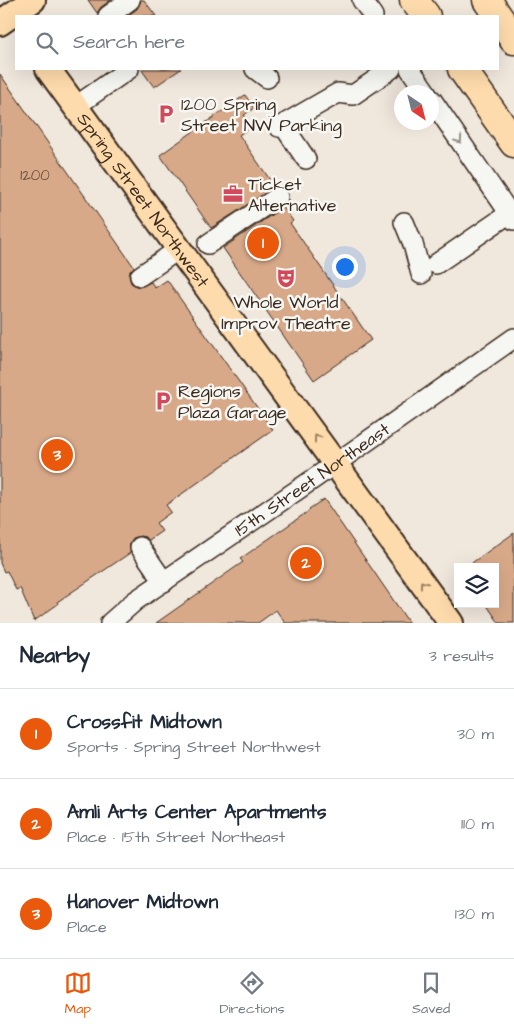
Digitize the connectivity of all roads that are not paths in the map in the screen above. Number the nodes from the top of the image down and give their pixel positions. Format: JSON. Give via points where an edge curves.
{"nodes":[{"id":1,"x":33,"y":0,"type":"edge"},
{"id":2,"x":130,"y":0,"type":"edge"},
{"id":3,"x":362,"y":0,"type":"edge"},
{"id":4,"x":414,"y":0,"type":"edge"},
{"id":5,"x":487,"y":0,"type":"edge"},
{"id":6,"x":109,"y":15,"type":"edge"},
{"id":7,"x":372,"y":15,"type":"edge"},
{"id":8,"x":425,"y":15,"type":"edge"},
{"id":9,"x":497,"y":15,"type":"edge"},
{"id":10,"x":7,"y":16,"type":"edge"},
{"id":11,"x":499,"y":18,"type":"edge"},
{"id":12,"x":514,"y":40,"type":"edge"},
{"id":13,"x":49,"y":70,"type":"edge"},
{"id":14,"x":128,"y":70,"type":"edge"},
{"id":15,"x":389,"y":70,"type":"edge"},
{"id":16,"x":411,"y":70,"type":"edge"},
{"id":17,"x":463,"y":70,"type":"edge"},
{"id":18,"x":421,"y":85,"type":"edge"},
{"id":19,"x":76,"y":106,"type":"junction"},
{"id":20,"x":439,"y":110,"type":"edge"},
{"id":21,"x":514,"y":143,"type":"edge"},
{"id":22,"x":306,"y":159,"type":"dead end"},
{"id":23,"x":278,"y":197,"type":"dead end"},
{"id":24,"x":512,"y":217,"type":"edge"},
{"id":25,"x":404,"y":222,"type":"dead end"},
{"id":26,"x":208,"y":244,"type":"dead end"},
{"id":27,"x":179,"y":249,"type":"junction"},
{"id":28,"x":140,"y":276,"type":"dead end"},
{"id":29,"x":514,"y":338,"type":"edge"},
{"id":30,"x":336,"y":464,"type":"junction"},
{"id":31,"x":140,"y":547,"type":"dead end"},
{"id":32,"x":164,"y":582,"type":"junction"},
{"id":33,"x":110,"y":623,"type":"edge"},
{"id":34,"x":451,"y":623,"type":"edge"}],
"edges":[{"from":1,"to":10,"type":"main road"},
{"from":2,"to":6,"type":"street"},
{"from":3,"to":7,"type":"street"},
{"from":4,"to":8,"type":"highway"},
{"from":5,"to":9,"type":"highway"},
{"from":11,"to":12,"type":"highway"},
{"from":13,"to":19,"type":"main road","name":"Spring Street Northwest"},
{"from":14,"to":19,"type":"street"},
{"from":15,"to":22,"type":"street","via":[[353,94],[338,93],[281,126]]},
{"from":16,"to":18,"type":"street"},
{"from":17,"to":21,"type":"highway"},
{"from":19,"to":27,"type":"main road","name":"Spring Street Northwest"},
{"from":20,"to":24,"type":"street","one_way":true},
{"from":23,"to":26,"type":"street"},
{"from":24,"to":25,"type":"street","via":[[429,270]]},
{"from":27,"to":28,"type":"street"},
{"from":30,"to":27,"type":"main road","name":"Spring Street Northwest","one_way":true},
{"from":29,"to":30,"type":"street","name":"15th Street Northeast"},
{"from":30,"to":32,"type":"street","name":"15th Street Northeast"},
{"from":34,"to":30,"type":"main road","name":"Spring Street Northwest","one_way":true},
{"from":31,"to":32,"type":"street"},
{"from":32,"to":33,"type":"street","name":"15th Street Northeast"}]}
